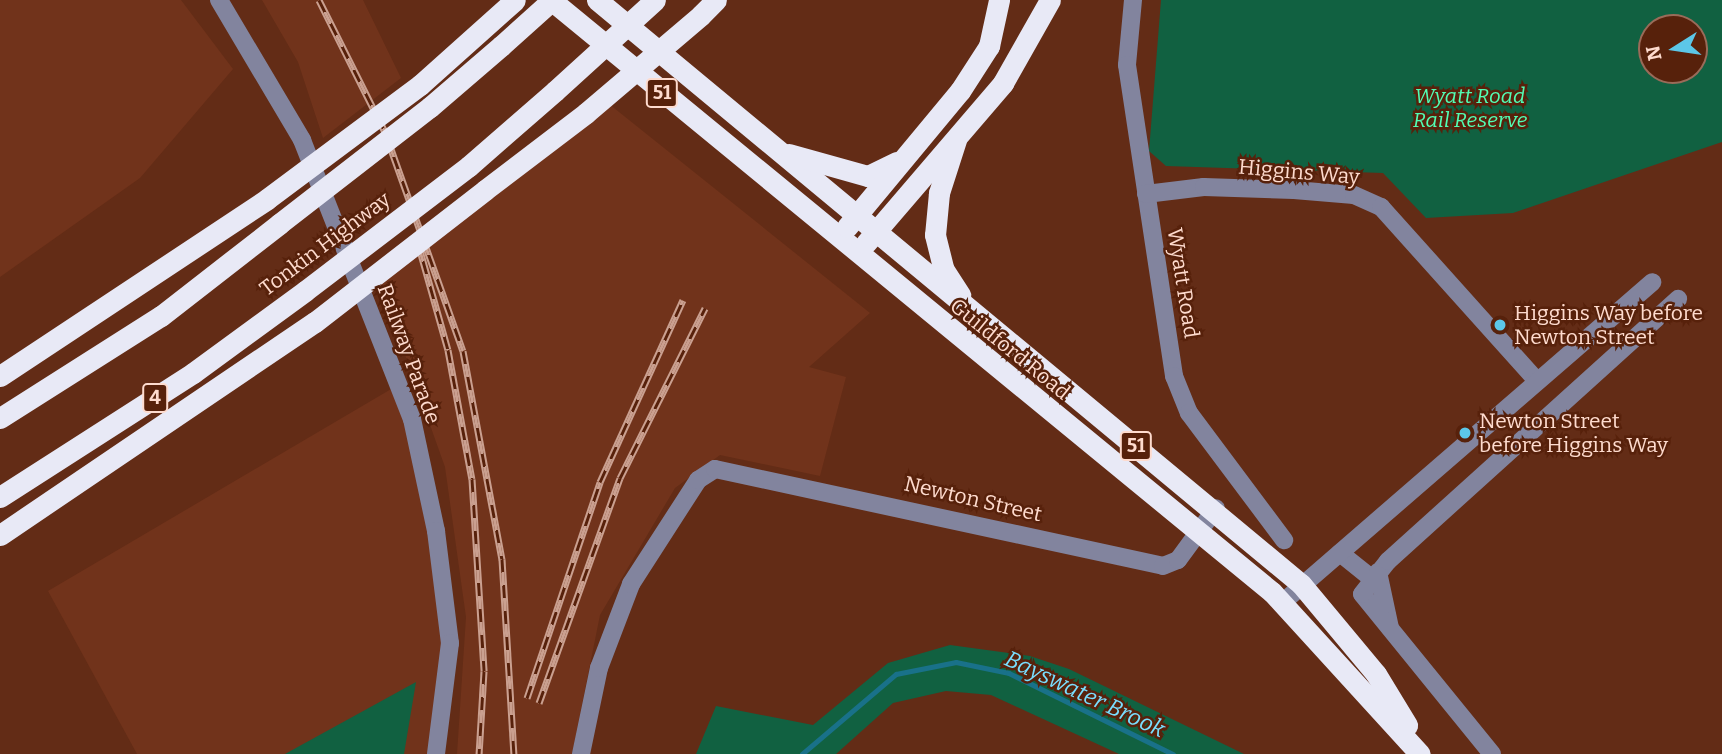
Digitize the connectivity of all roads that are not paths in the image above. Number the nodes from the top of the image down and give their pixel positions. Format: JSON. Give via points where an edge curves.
{"nodes":[{"id":1,"x":219,"y":0,"type":"edge"},
{"id":2,"x":515,"y":0,"type":"edge"},
{"id":3,"x":552,"y":0,"type":"edge"},
{"id":4,"x":597,"y":0,"type":"edge"},
{"id":5,"x":655,"y":0,"type":"edge"},
{"id":6,"x":716,"y":0,"type":"edge"},
{"id":7,"x":999,"y":0,"type":"edge"},
{"id":8,"x":1050,"y":0,"type":"edge"},
{"id":9,"x":1133,"y":0,"type":"edge"},
{"id":10,"x":959,"y":128,"type":"junction"},
{"id":11,"x":911,"y":152,"type":"junction"},
{"id":12,"x":783,"y":153,"type":"junction"},
{"id":13,"x":1146,"y":194,"type":"junction"},
{"id":14,"x":855,"y":217,"type":"junction"},
{"id":15,"x":875,"y":232,"type":"junction"},
{"id":16,"x":837,"y":240,"type":"junction"},
{"id":17,"x":857,"y":256,"type":"junction"},
{"id":18,"x":1652,"y":282,"type":"dead end"},
{"id":19,"x":1678,"y":299,"type":"dead end"},
{"id":20,"x":980,"y":321,"type":"junction"},
{"id":21,"x":0,"y":376,"type":"edge"},
{"id":22,"x":1537,"y":381,"type":"junction"},
{"id":23,"x":0,"y":418,"type":"edge"},
{"id":24,"x":0,"y":497,"type":"edge"},
{"id":25,"x":1216,"y":508,"type":"junction"},
{"id":26,"x":1197,"y":533,"type":"junction"},
{"id":27,"x":0,"y":536,"type":"edge"},
{"id":28,"x":1284,"y":540,"type":"dead end"},
{"id":29,"x":1340,"y":553,"type":"junction"},
{"id":30,"x":1375,"y":577,"type":"junction"},
{"id":31,"x":1301,"y":584,"type":"junction"},
{"id":32,"x":1282,"y":603,"type":"junction"},
{"id":33,"x":436,"y":754,"type":"edge"},
{"id":34,"x":581,"y":754,"type":"edge"},
{"id":35,"x":1422,"y":754,"type":"edge"},
{"id":36,"x":1492,"y":754,"type":"edge"}],
"edges":[{"from":1,"to":33,"type":"street","name":"Railway Parade","via":[[302,140],[412,419],[436,531],[450,643]]},
{"from":2,"to":21,"type":"highway","bridge":true,"via":[[420,85],[267,199]]},
{"from":3,"to":16,"type":"highway","name":"Guildford Road","number":"51"},
{"from":3,"to":23,"type":"highway","name":"Tonkin Highway","bridge":true,"via":[[430,107],[161,316]]},
{"from":4,"to":12,"type":"highway","name":"Guildford Road","number":"51"},
{"from":5,"to":24,"type":"highway","name":"Tonkin Highway","number":"4","bridge":true,"via":[[469,166],[305,291],[193,373]]},
{"from":6,"to":27,"type":"highway","bridge":true,"via":[[586,113],[315,322]]},
{"from":7,"to":11,"type":"highway","via":[[989,46]]},
{"from":8,"to":10,"type":"highway","via":[[1003,83]]},
{"from":9,"to":13,"type":"street","name":"Wyatt Road","via":[[1127,65]]},
{"from":10,"to":15,"type":"highway"},
{"from":10,"to":20,"type":"highway","via":[[939,193],[935,235],[944,270]]},
{"from":11,"to":12,"type":"highway","via":[[868,176]]},
{"from":11,"to":14,"type":"highway"},
{"from":12,"to":14,"type":"highway","name":"Guildford Road","number":"51"},
{"from":13,"to":22,"type":"street","name":"Higgins Way","via":[[1204,187],[1294,190],[1354,195],[1381,207]]},
{"from":13,"to":28,"type":"street","name":"Wyatt Road","via":[[1174,376],[1189,413]]},
{"from":14,"to":15,"type":"highway","name":"Guildford Road","number":"51"},
{"from":14,"to":16,"type":"highway"},
{"from":15,"to":17,"type":"highway"},
{"from":15,"to":20,"type":"highway","name":"Guildford Road","number":"51"},
{"from":16,"to":17,"type":"highway","name":"Guildford Road","number":"51"},
{"from":17,"to":26,"type":"highway","name":"Guildford Road","number":"51"},
{"from":18,"to":22,"type":"street"},
{"from":19,"to":30,"type":"street"},
{"from":20,"to":25,"type":"highway","name":"Guildford Road","number":"51"},
{"from":22,"to":29,"type":"street"},
{"from":25,"to":26,"type":"street","name":"Newton Street"},
{"from":25,"to":31,"type":"highway","name":"Guildford Road","number":"51"},
{"from":26,"to":32,"type":"highway","name":"Guildford Road","number":"51"},
{"from":26,"to":34,"type":"street","name":"Newton Street","via":[[1178,560],[1163,566],[729,467],[698,480],[631,584],[599,668]]},
{"from":29,"to":30,"type":"street"},
{"from":29,"to":31,"type":"street"},
{"from":30,"to":36,"type":"street","via":[[1363,602],[1390,628]]},
{"from":31,"to":32,"type":"street"},
{"from":31,"to":35,"type":"highway","name":"Guildford Road","number":"51","via":[[1376,674]]},
{"from":32,"to":35,"type":"highway","name":"Guildford Road","number":"51"}]}
